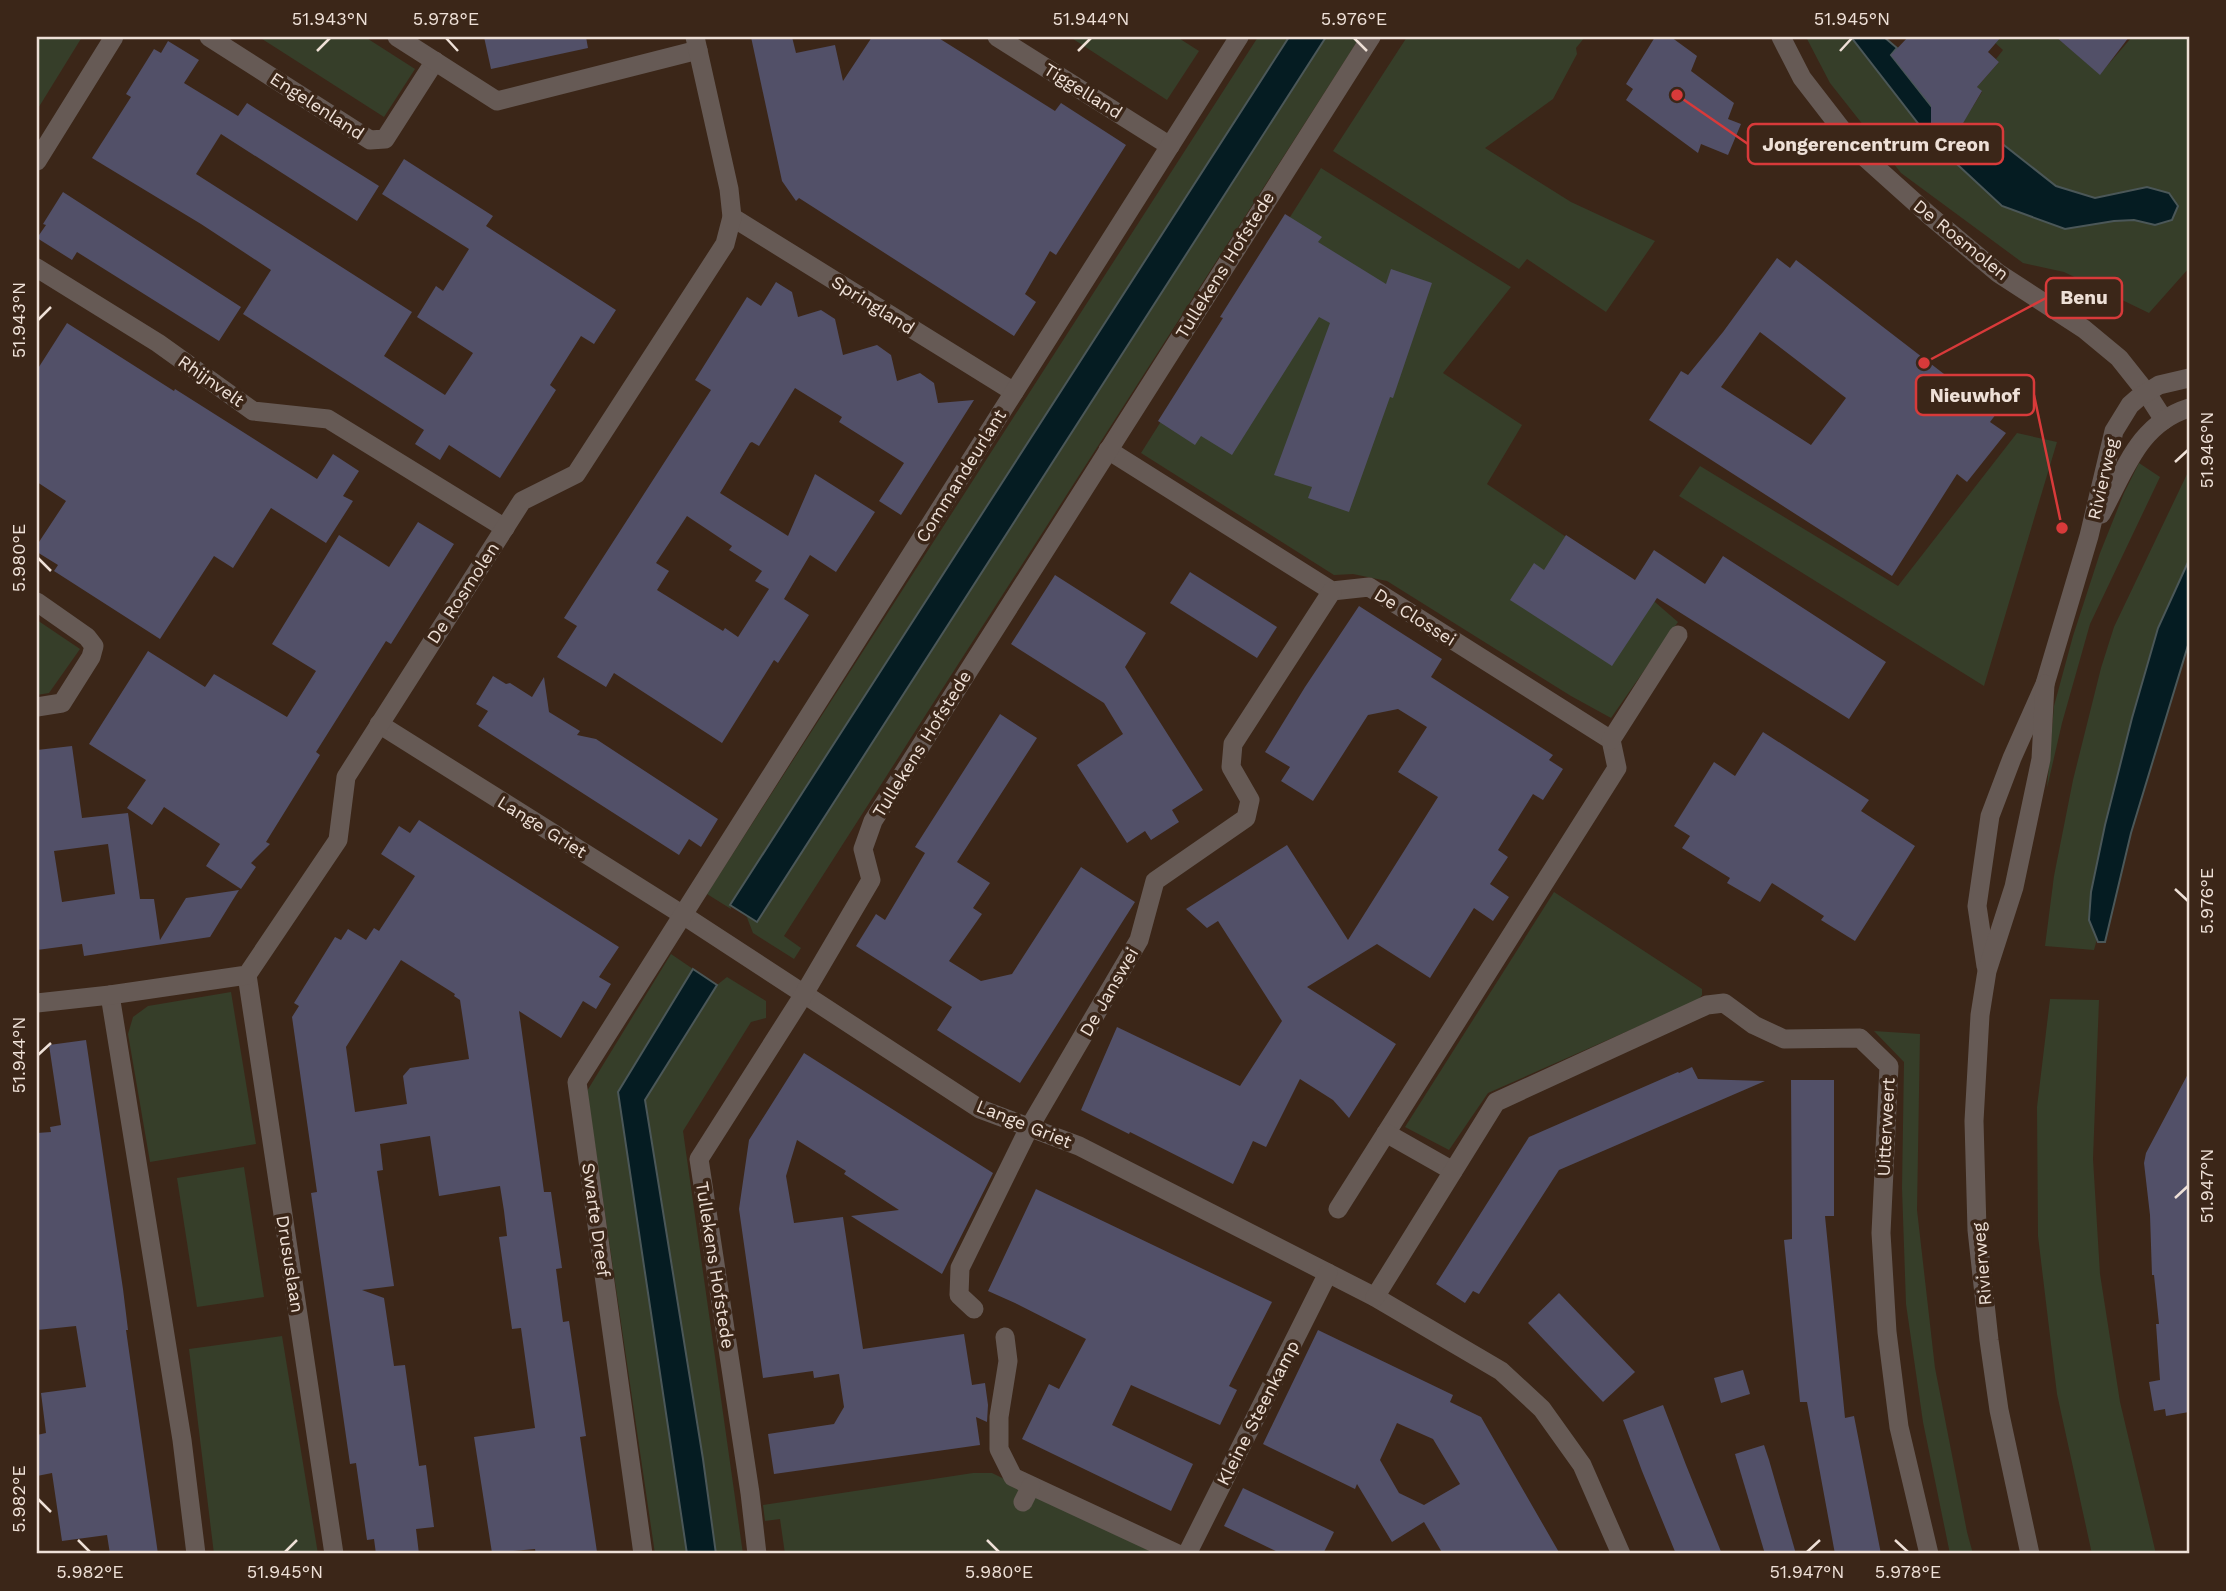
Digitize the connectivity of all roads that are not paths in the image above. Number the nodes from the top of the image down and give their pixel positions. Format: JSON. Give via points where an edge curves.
{"nodes":[{"id":1,"x":114,"y":37,"type":"edge"},
{"id":2,"x":209,"y":37,"type":"edge"},
{"id":3,"x":397,"y":37,"type":"edge"},
{"id":4,"x":997,"y":37,"type":"edge"},
{"id":5,"x":1239,"y":37,"type":"edge"},
{"id":6,"x":1370,"y":37,"type":"edge"},
{"id":7,"x":1781,"y":37,"type":"edge"},
{"id":8,"x":696,"y":43,"type":"edge"},
{"id":9,"x":435,"y":61,"type":"junction"},
{"id":10,"x":1170,"y":146,"type":"junction"},
{"id":11,"x":37,"y":160,"type":"edge"},
{"id":12,"x":733,"y":217,"type":"junction"},
{"id":13,"x":39,"y":275,"type":"edge"},
{"id":14,"x":2189,"y":378,"type":"edge"},
{"id":15,"x":1014,"y":392,"type":"junction"},
{"id":16,"x":2146,"y":393,"type":"junction"},
{"id":17,"x":2189,"y":408,"type":"edge"},
{"id":18,"x":2164,"y":420,"type":"junction"},
{"id":19,"x":1108,"y":450,"type":"junction"},
{"id":20,"x":505,"y":528,"type":"junction"},
{"id":21,"x":2089,"y":536,"type":"junction"},
{"id":22,"x":1332,"y":591,"type":"junction"},
{"id":23,"x":37,"y":602,"type":"edge"},
{"id":24,"x":1678,"y":635,"type":"dead end"},
{"id":25,"x":2045,"y":684,"type":"junction"},
{"id":26,"x":37,"y":706,"type":"edge"},
{"id":27,"x":379,"y":724,"type":"junction"},
{"id":28,"x":1611,"y":740,"type":"junction"},
{"id":29,"x":683,"y":915,"type":"junction"},
{"id":30,"x":1987,"y":971,"type":"junction"},
{"id":31,"x":247,"y":975,"type":"junction"},
{"id":32,"x":804,"y":994,"type":"junction"},
{"id":33,"x":110,"y":995,"type":"junction"},
{"id":34,"x":37,"y":1003,"type":"edge"},
{"id":35,"x":1029,"y":1128,"type":"junction"},
{"id":36,"x":1386,"y":1133,"type":"junction"},
{"id":37,"x":1453,"y":1171,"type":"junction"},
{"id":38,"x":1338,"y":1209,"type":"dead end"},
{"id":39,"x":1328,"y":1273,"type":"junction"},
{"id":40,"x":1375,"y":1297,"type":"junction"},
{"id":41,"x":974,"y":1308,"type":"dead end"},
{"id":42,"x":1005,"y":1337,"type":"dead end"},
{"id":43,"x":196,"y":1554,"type":"edge"},
{"id":44,"x":334,"y":1554,"type":"edge"},
{"id":45,"x":643,"y":1554,"type":"edge"},
{"id":46,"x":757,"y":1554,"type":"edge"},
{"id":47,"x":1178,"y":1554,"type":"edge"},
{"id":48,"x":1187,"y":1554,"type":"edge"},
{"id":49,"x":1621,"y":1554,"type":"edge"},
{"id":50,"x":1929,"y":1554,"type":"edge"},
{"id":51,"x":2031,"y":1554,"type":"edge"}],
"edges":[{"from":1,"to":11,"type":"street"},
{"from":2,"to":9,"type":"street","name":"Engelenland","via":[[370,140],[384,139]]},
{"from":3,"to":9,"type":"street"},
{"from":4,"to":10,"type":"street","name":"Tiggelland"},
{"from":5,"to":10,"type":"street","name":"Commandeurlant"},
{"from":6,"to":19,"type":"street","name":"Tullekens Hofstede"},
{"from":7,"to":16,"type":"street","name":"De Rosmolen","via":[[1802,78],[1860,153],[1998,272],[2104,345]]},
{"from":8,"to":9,"type":"street","via":[[497,101]]},
{"from":8,"to":12,"type":"street","name":"De Rosmolen"},
{"from":10,"to":15,"type":"street","name":"Commandeurlant"},
{"from":12,"to":15,"type":"street","name":"Springland"},
{"from":12,"to":20,"type":"street","name":"De Rosmolen","via":[[725,244],[576,474],[522,501]]},
{"from":13,"to":20,"type":"street","name":"Rhijnvelt","via":[[158,344],[253,411],[328,419]]},
{"from":14,"to":16,"type":"street"},
{"from":15,"to":29,"type":"street","name":"Commandeurlant"},
{"from":16,"to":18,"type":"street","name":"De Rosmolen"},
{"from":16,"to":21,"type":"street","name":"Rivierweg","via":[[2130,405],[2113,431]]},
{"from":17,"to":18,"type":"street","name":"Rivierweg"},
{"from":18,"to":21,"type":"street","name":"Rivierweg","via":[[2143,437]]},
{"from":19,"to":22,"type":"street"},
{"from":19,"to":32,"type":"street","name":"Tullekens Hofstede","via":[[873,821],[863,849],[871,880]]},
{"from":20,"to":27,"type":"street","name":"De Rosmolen"},
{"from":21,"to":25,"type":"street","name":"Rivierweg"},
{"from":22,"to":28,"type":"street","name":"De Clossei","via":[[1369,587]]},
{"from":22,"to":35,"type":"street","name":"De Janswei","via":[[1233,744],[1231,767],[1250,800],[1246,817],[1155,881],[1139,940]]},
{"from":23,"to":26,"type":"street","via":[[94,646],[62,703]]},
{"from":24,"to":28,"type":"street"},
{"from":25,"to":30,"type":"street","name":"Rivierweg","via":[[2041,759],[2014,887]]},
{"from":25,"to":30,"type":"street","name":"Rivierweg","via":[[1990,816],[1977,906]]},
{"from":27,"to":29,"type":"street","name":"Lange Griet"},
{"from":27,"to":31,"type":"street","name":"De Rosmolen","via":[[346,777],[338,840]]},
{"from":28,"to":36,"type":"street","via":[[1617,768]]},
{"from":29,"to":32,"type":"street","name":"Lange Griet"},
{"from":29,"to":45,"type":"street","name":"Swarte Dreef","via":[[577,1082]]},
{"from":30,"to":51,"type":"street","name":"Rivierweg","via":[[1974,1121],[1977,1230],[1999,1410]]},
{"from":31,"to":33,"type":"street"},
{"from":31,"to":44,"type":"street","name":"Drususlaan"},
{"from":32,"to":35,"type":"street","name":"Lange Griet","via":[[980,1109]]},
{"from":32,"to":46,"type":"street","name":"Tullekens Hofstede","via":[[699,1159]]},
{"from":33,"to":34,"type":"street"},
{"from":33,"to":43,"type":"street"},
{"from":35,"to":39,"type":"street","name":"Lange Griet","via":[[1079,1146]]},
{"from":35,"to":41,"type":"street","via":[[960,1268],[959,1295]]},
{"from":36,"to":37,"type":"street"},
{"from":36,"to":38,"type":"street"},
{"from":37,"to":40,"type":"street","name":"Uitterweert"},
{"from":37,"to":50,"type":"street","name":"Uitterweert","via":[[1496,1102],[1707,1005],[1724,1003],[1784,1038],[1860,1038],[1889,1066],[1881,1233],[1887,1332],[1899,1427]]},
{"from":39,"to":40,"type":"street","name":"Lange Griet"},
{"from":39,"to":48,"type":"street","name":"Kleine Steenkamp"},
{"from":40,"to":49,"type":"street","name":"Lange Griet","via":[[1500,1371],[1542,1409],[1582,1465]]},
{"from":42,"to":47,"type":"street","via":[[1008,1361],[999,1449],[1013,1477],[1027,1494]]}]}
